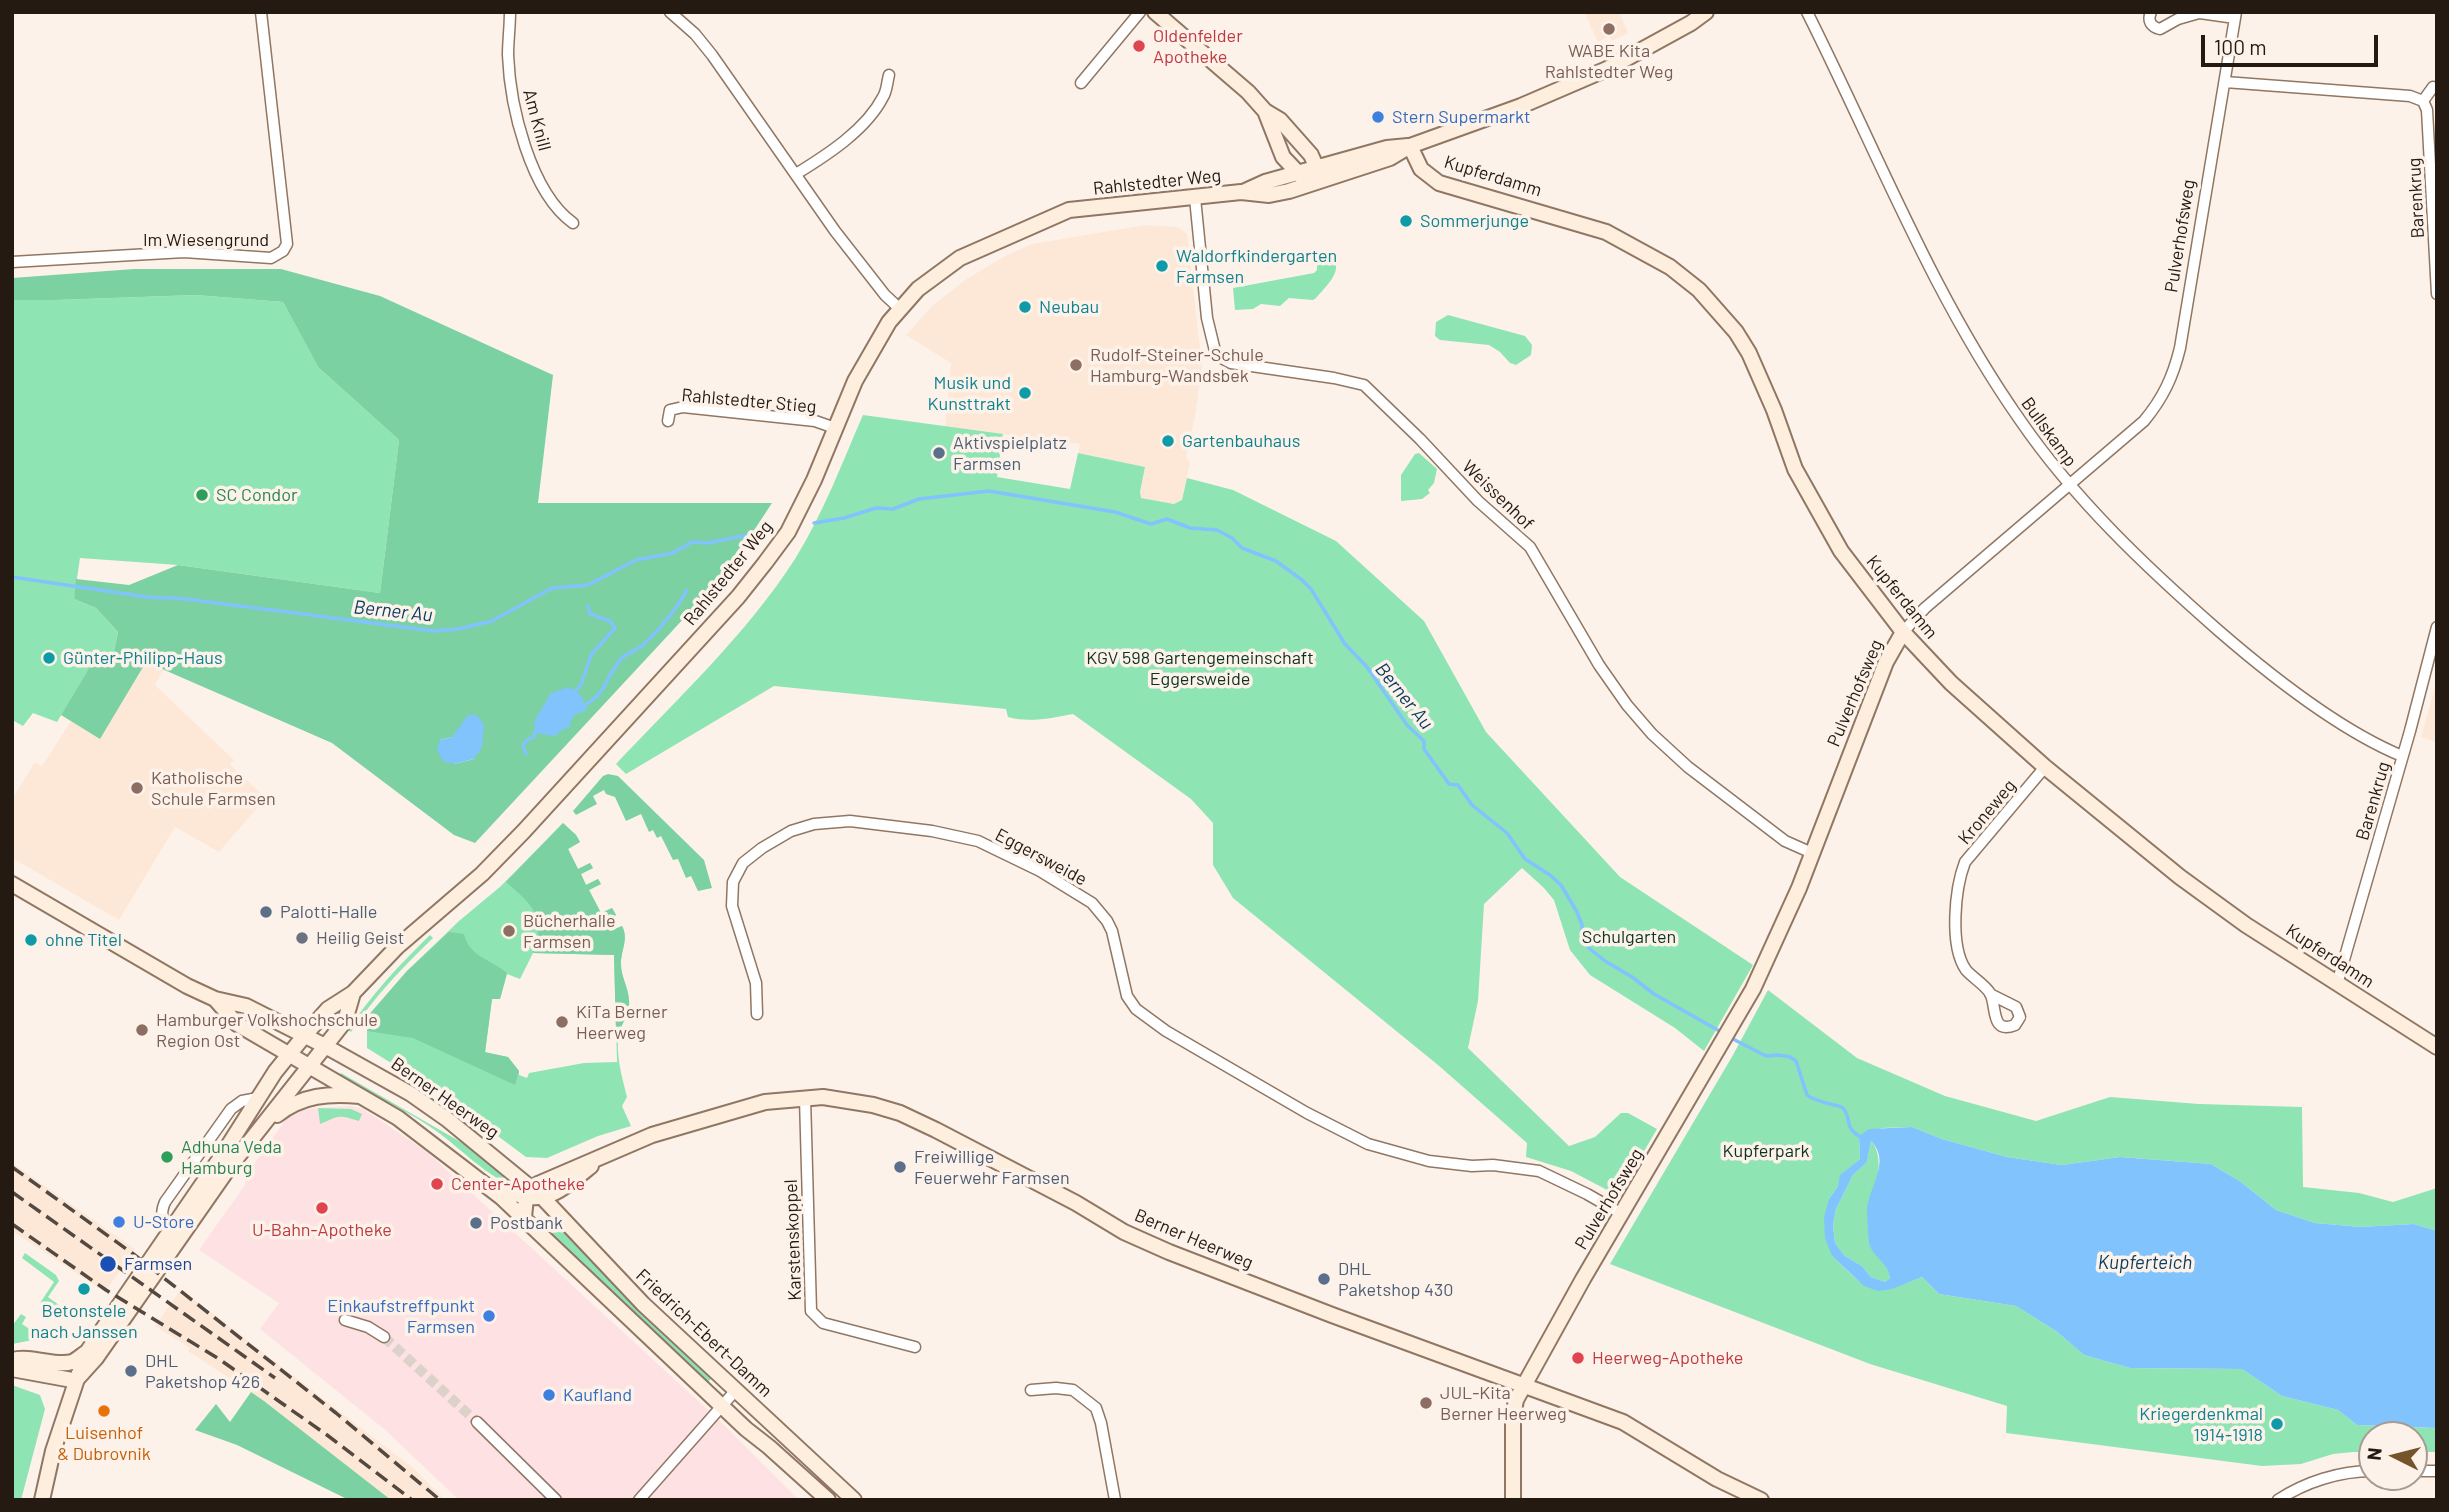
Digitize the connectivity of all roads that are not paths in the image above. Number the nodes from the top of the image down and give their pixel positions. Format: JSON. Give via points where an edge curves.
{"nodes":[{"id":1,"x":261,"y":12,"type":"edge"},
{"id":2,"x":509,"y":12,"type":"edge"},
{"id":3,"x":670,"y":12,"type":"edge"},
{"id":4,"x":1140,"y":12,"type":"edge"},
{"id":5,"x":1155,"y":12,"type":"edge"},
{"id":6,"x":1706,"y":12,"type":"edge"},
{"id":7,"x":1807,"y":12,"type":"edge"},
{"id":8,"x":2151,"y":12,"type":"edge"},
{"id":9,"x":2193,"y":12,"type":"edge"},
{"id":10,"x":2199,"y":13,"type":"edge"},
{"id":11,"x":2236,"y":15,"type":"edge"},
{"id":12,"x":889,"y":75,"type":"dead end"},
{"id":13,"x":2225,"y":82,"type":"junction"},
{"id":14,"x":1081,"y":83,"type":"dead end"},
{"id":15,"x":2433,"y":87,"type":"dead end"},
{"id":16,"x":2423,"y":101,"type":"junction"},
{"id":17,"x":1265,"y":111,"type":"junction"},
{"id":18,"x":1410,"y":146,"type":"junction"},
{"id":19,"x":1283,"y":157,"type":"junction"},
{"id":20,"x":1296,"y":173,"type":"junction"},
{"id":21,"x":796,"y":174,"type":"junction"},
{"id":22,"x":1318,"y":177,"type":"junction"},
{"id":23,"x":1265,"y":182,"type":"junction"},
{"id":24,"x":1241,"y":192,"type":"junction"},
{"id":25,"x":1195,"y":198,"type":"junction"},
{"id":26,"x":573,"y":223,"type":"dead end"},
{"id":27,"x":12,"y":262,"type":"edge"},
{"id":28,"x":2437,"y":294,"type":"edge"},
{"id":29,"x":899,"y":308,"type":"junction"},
{"id":30,"x":668,"y":421,"type":"dead end"},
{"id":31,"x":835,"y":428,"type":"junction"},
{"id":32,"x":2069,"y":485,"type":"junction"},
{"id":33,"x":2437,"y":627,"type":"edge"},
{"id":34,"x":1903,"y":632,"type":"junction"},
{"id":35,"x":2402,"y":756,"type":"junction"},
{"id":36,"x":2045,"y":767,"type":"junction"},
{"id":37,"x":1812,"y":853,"type":"junction"},
{"id":38,"x":12,"y":884,"type":"edge"},
{"id":39,"x":2337,"y":984,"type":"junction"},
{"id":40,"x":353,"y":993,"type":"junction"},
{"id":41,"x":1990,"y":994,"type":"dead end"},
{"id":42,"x":215,"y":999,"type":"junction"},
{"id":43,"x":757,"y":1014,"type":"dead end"},
{"id":44,"x":304,"y":1036,"type":"junction"},
{"id":45,"x":325,"y":1046,"type":"junction"},
{"id":46,"x":2437,"y":1047,"type":"edge"},
{"id":47,"x":289,"y":1054,"type":"junction"},
{"id":48,"x":309,"y":1065,"type":"junction"},
{"id":49,"x":363,"y":1096,"type":"junction"},
{"id":50,"x":805,"y":1098,"type":"junction"},
{"id":51,"x":264,"y":1123,"type":"junction"},
{"id":52,"x":479,"y":1181,"type":"junction"},
{"id":53,"x":534,"y":1195,"type":"junction"},
{"id":54,"x":1622,"y":1214,"type":"junction"},
{"id":55,"x":524,"y":1217,"type":"junction"},
{"id":56,"x":175,"y":1232,"type":"junction"},
{"id":57,"x":345,"y":1320,"type":"dead end"},
{"id":58,"x":384,"y":1337,"type":"tunnel mouth"},
{"id":59,"x":915,"y":1347,"type":"dead end"},
{"id":60,"x":87,"y":1352,"type":"junction"},
{"id":61,"x":12,"y":1360,"type":"edge"},
{"id":62,"x":63,"y":1363,"type":"junction"},
{"id":63,"x":12,"y":1369,"type":"edge"},
{"id":64,"x":71,"y":1380,"type":"junction"},
{"id":65,"x":1524,"y":1385,"type":"junction"},
{"id":66,"x":736,"y":1390,"type":"junction"},
{"id":67,"x":1031,"y":1390,"type":"dead end"},
{"id":68,"x":722,"y":1405,"type":"junction"},
{"id":69,"x":477,"y":1422,"type":"tunnel mouth"},
{"id":70,"x":2358,"y":1472,"type":"edge"},
{"id":71,"x":42,"y":1500,"type":"edge"},
{"id":72,"x":556,"y":1500,"type":"edge"},
{"id":73,"x":639,"y":1500,"type":"edge"},
{"id":74,"x":828,"y":1500,"type":"edge"},
{"id":75,"x":854,"y":1500,"type":"edge"},
{"id":76,"x":1115,"y":1500,"type":"edge"},
{"id":77,"x":1513,"y":1500,"type":"edge"},
{"id":78,"x":1761,"y":1500,"type":"edge"},
{"id":79,"x":2278,"y":1500,"type":"edge"}],
"edges":[{"from":1,"to":27,"type":"street","name":"Im Wiesengrund","via":[[287,244],[284,251],[271,258],[184,253]]},
{"from":2,"to":26,"type":"street","name":"Am Knill","via":[[511,87],[527,152],[548,194]]},
{"from":3,"to":21,"type":"street","via":[[712,55]]},
{"from":4,"to":14,"type":"street"},
{"from":5,"to":17,"type":"main road"},
{"from":6,"to":18,"type":"main road","name":"Rahlstedter Weg","via":[[1607,69]]},
{"from":7,"to":32,"type":"street","name":"Bullskamp","via":[[1966,337],[2020,421]]},
{"from":8,"to":10,"type":"street","name":"Pulverhofsweg","via":[[2150,22],[2160,29]]},
{"from":9,"to":10,"type":"street","name":"Pulverhofsweg"},
{"from":10,"to":11,"type":"street","name":"Pulverhofsweg"},
{"from":11,"to":13,"type":"street","name":"Pulverhofsweg"},
{"from":12,"to":21,"type":"street","via":[[884,95],[860,125],[835,149]]},
{"from":13,"to":16,"type":"street","via":[[2410,96]]},
{"from":13,"to":32,"type":"street","name":"Pulverhofsweg","via":[[2180,348],[2170,383],[2144,421]]},
{"from":15,"to":16,"type":"street"},
{"from":16,"to":28,"type":"street","name":"Barenkrug"},
{"from":17,"to":19,"type":"main road"},
{"from":17,"to":22,"type":"main road","via":[[1280,120],[1311,155]]},
{"from":18,"to":22,"type":"main road","name":"Rahlstedter Weg","via":[[1387,148]]},
{"from":18,"to":34,"type":"main road","name":"Kupferdamm","via":[[1421,169],[1439,183],[1606,232],[1670,267],[1699,290],[1749,353],[1795,469],[1825,524]]},
{"from":19,"to":20,"type":"main road"},
{"from":19,"to":23,"type":"main road"},
{"from":20,"to":22,"type":"main road","name":"Rahlstedter Weg"},
{"from":20,"to":23,"type":"main road","name":"Rahlstedter Weg"},
{"from":21,"to":29,"type":"street","via":[[862,267]]},
{"from":22,"to":24,"type":"main road","name":"Rahlstedter Weg","via":[[1269,195]]},
{"from":23,"to":24,"type":"main road","name":"Rahlstedter Weg"},
{"from":24,"to":25,"type":"main road","name":"Rahlstedter Weg"},
{"from":25,"to":29,"type":"main road","name":"Rahlstedter Weg","via":[[1053,215],[960,258]]},
{"from":25,"to":37,"type":"street","name":"Weissenhof","via":[[1207,318],[1216,355],[1231,363],[1364,385],[1530,547],[1599,665],[1652,734],[1785,841]]},
{"from":29,"to":31,"type":"main road","name":"Rahlstedter Weg","via":[[855,381]]},
{"from":30,"to":31,"type":"street","name":"Rahlstedter Stieg","via":[[670,410],[683,407],[815,421]]},
{"from":31,"to":40,"type":"main road","name":"Rahlstedter Weg","via":[[788,532],[738,597],[524,831]]},
{"from":32,"to":34,"type":"street","name":"Pulverhofsweg"},
{"from":32,"to":35,"type":"street","name":"Bullskamp","via":[[2164,583],[2233,643],[2344,725]]},
{"from":33,"to":35,"type":"street","name":"Barenkrug"},
{"from":34,"to":36,"type":"main road","name":"Kupferdamm","via":[[1951,683]]},
{"from":34,"to":37,"type":"main road","name":"Pulverhofsweg","via":[[1886,662]]},
{"from":35,"to":39,"type":"street","name":"Barenkrug"},
{"from":36,"to":39,"type":"main road","name":"Kupferdamm","via":[[2180,877]]},
{"from":36,"to":41,"type":"street","name":"Kroneweg","via":[[1965,862],[1959,878],[1959,951],[1965,968]]},
{"from":37,"to":54,"type":"main road","name":"Pulverhofsweg","via":[[1770,956]]},
{"from":38,"to":42,"type":"main road","name":"Berner Heerweg"},
{"from":39,"to":46,"type":"main road","name":"Kupferdamm"},
{"from":40,"to":44,"type":"main road","name":"Rahlstedter Weg","via":[[328,1009]]},
{"from":40,"to":45,"type":"main road","name":"Rahlstedter Weg","via":[[345,1021]]},
{"from":42,"to":44,"type":"main road","name":"Berner Heerweg","via":[[246,1006]]},
{"from":42,"to":47,"type":"main road","name":"Berner Heerweg","via":[[237,1024]]},
{"from":43,"to":54,"type":"street","name":"Eggersweide","via":[[756,983],[731,898],[743,863],[791,831],[825,822],[956,835],[1040,871],[1092,903],[1112,931],[1127,996],[1136,1009],[1307,1113],[1368,1144],[1429,1161],[1552,1175]]},
{"from":44,"to":45,"type":"main road","name":"Berner Heerweg"},
{"from":44,"to":47,"type":"main road","name":"Rahlstedter Weg"},
{"from":45,"to":48,"type":"main road","name":"Rahlstedter Weg"},
{"from":45,"to":53,"type":"main road","name":"Berner Heerweg","via":[[411,1094],[489,1151]]},
{"from":47,"to":48,"type":"main road","name":"Berner Heerweg"},
{"from":47,"to":56,"type":"main road","name":"Rahlstedter Weg"},
{"from":48,"to":49,"type":"main road","name":"Berner Heerweg"},
{"from":48,"to":51,"type":"main road","name":"Rahlstedter Weg"},
{"from":49,"to":51,"type":"main road","via":[[312,1097],[289,1105]]},
{"from":49,"to":52,"type":"main road","name":"Berner Heerweg","via":[[409,1125]]},
{"from":50,"to":53,"type":"main road","name":"Berner Heerweg","via":[[754,1104],[652,1135],[550,1177]]},
{"from":50,"to":59,"type":"street","name":"Karstenskoppel","via":[[811,1311],[823,1322]]},
{"from":50,"to":65,"type":"main road","name":"Berner Heerweg","via":[[856,1101],[900,1113],[1138,1238]]},
{"from":51,"to":56,"type":"main road","name":"Rahlstedter Weg"},
{"from":52,"to":53,"type":"main road","name":"Berner Heerweg"},
{"from":52,"to":55,"type":"main road","name":"Berner Heerweg"},
{"from":53,"to":55,"type":"main road"},
{"from":53,"to":66,"type":"main road","name":"Friedrich-Ebert-Damm"},
{"from":54,"to":65,"type":"main road","name":"Pulverhofsweg"},
{"from":55,"to":68,"type":"main road"},
{"from":56,"to":60,"type":"main road"},
{"from":56,"to":64,"type":"main road","via":[[96,1358]]},
{"from":57,"to":58,"type":"street"},
{"from":60,"to":62,"type":"main road"},
{"from":60,"to":64,"type":"main road"},
{"from":61,"to":62,"type":"main road"},
{"from":62,"to":64,"type":"main road"},
{"from":63,"to":64,"type":"main road"},
{"from":64,"to":71,"type":"main road"},
{"from":65,"to":77,"type":"main road","name":"Pulverhofsweg","via":[[1513,1409]]},
{"from":65,"to":78,"type":"main road","name":"Berner Heerweg","via":[[1623,1422]]},
{"from":66,"to":68,"type":"street"},
{"from":66,"to":75,"type":"main road","name":"Friedrich-Ebert-Damm"},
{"from":67,"to":76,"type":"street","via":[[1073,1390],[1096,1408]]},
{"from":68,"to":73,"type":"street"},
{"from":68,"to":74,"type":"main road"},
{"from":69,"to":72,"type":"street"},
{"from":70,"to":79,"type":"street","via":[[2340,1474]]}]}
